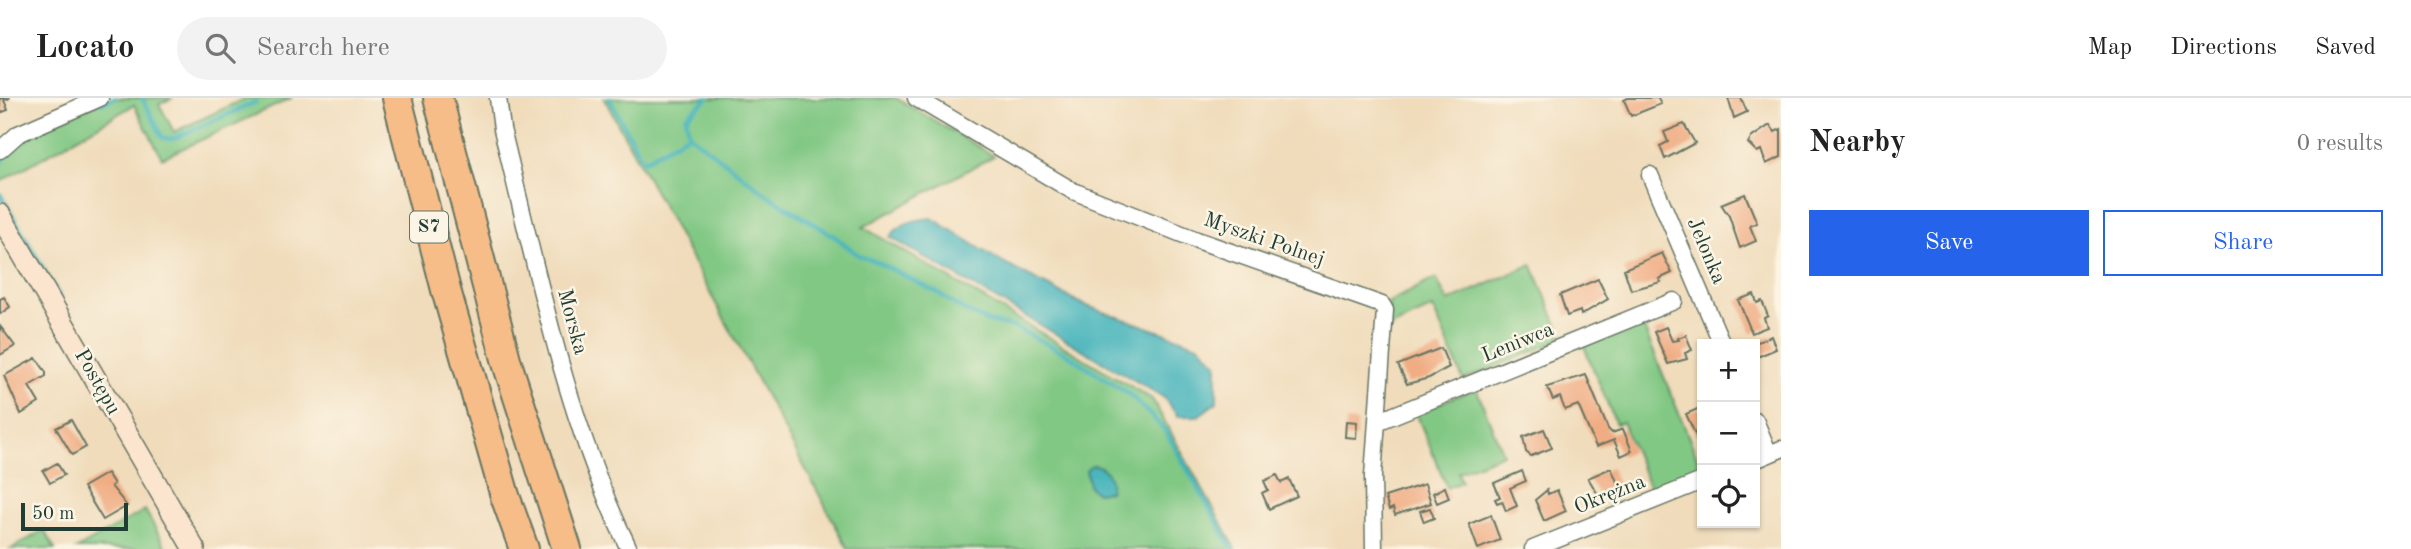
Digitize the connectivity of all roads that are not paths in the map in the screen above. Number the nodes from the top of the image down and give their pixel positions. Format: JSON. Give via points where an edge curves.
{"nodes":[{"id":1,"x":100,"y":98,"type":"edge"},
{"id":2,"x":397,"y":98,"type":"edge"},
{"id":3,"x":438,"y":98,"type":"edge"},
{"id":4,"x":498,"y":98,"type":"edge"},
{"id":5,"x":916,"y":98,"type":"edge"},
{"id":6,"x":0,"y":150,"type":"edge"},
{"id":7,"x":1650,"y":175,"type":"dead end"},
{"id":8,"x":0,"y":215,"type":"edge"},
{"id":9,"x":1675,"y":302,"type":"dead end"},
{"id":10,"x":1720,"y":339,"type":"edge"},
{"id":11,"x":1377,"y":422,"type":"junction"},
{"id":12,"x":1760,"y":433,"type":"edge"},
{"id":13,"x":1768,"y":454,"type":"edge"},
{"id":14,"x":1697,"y":483,"type":"edge"},
{"id":15,"x":194,"y":549,"type":"edge"},
{"id":16,"x":524,"y":549,"type":"edge"},
{"id":17,"x":567,"y":549,"type":"edge"},
{"id":18,"x":629,"y":549,"type":"edge"},
{"id":19,"x":1374,"y":549,"type":"edge"},
{"id":20,"x":1534,"y":549,"type":"edge"}],
"edges":[{"from":1,"to":6,"type":"street","via":[[18,134]]},
{"from":2,"to":16,"type":"highway","number":"S7","via":[[464,355]]},
{"from":3,"to":17,"type":"highway","number":"S7","via":[[504,352]]},
{"from":4,"to":18,"type":"street","name":"Morska","via":[[576,419]]},
{"from":5,"to":11,"type":"street","name":"Myszki Polnej","via":[[1073,191],[1197,240],[1379,302],[1385,310]]},
{"from":7,"to":10,"type":"street","name":"Jelonka"},
{"from":8,"to":15,"type":"street","name":"Postępu"},
{"from":9,"to":11,"type":"street","name":"Leniwca"},
{"from":11,"to":19,"type":"street","name":"Myszki Polnej"},
{"from":12,"to":13,"type":"street"},
{"from":14,"to":20,"type":"street","name":"Okrężna"}]}
